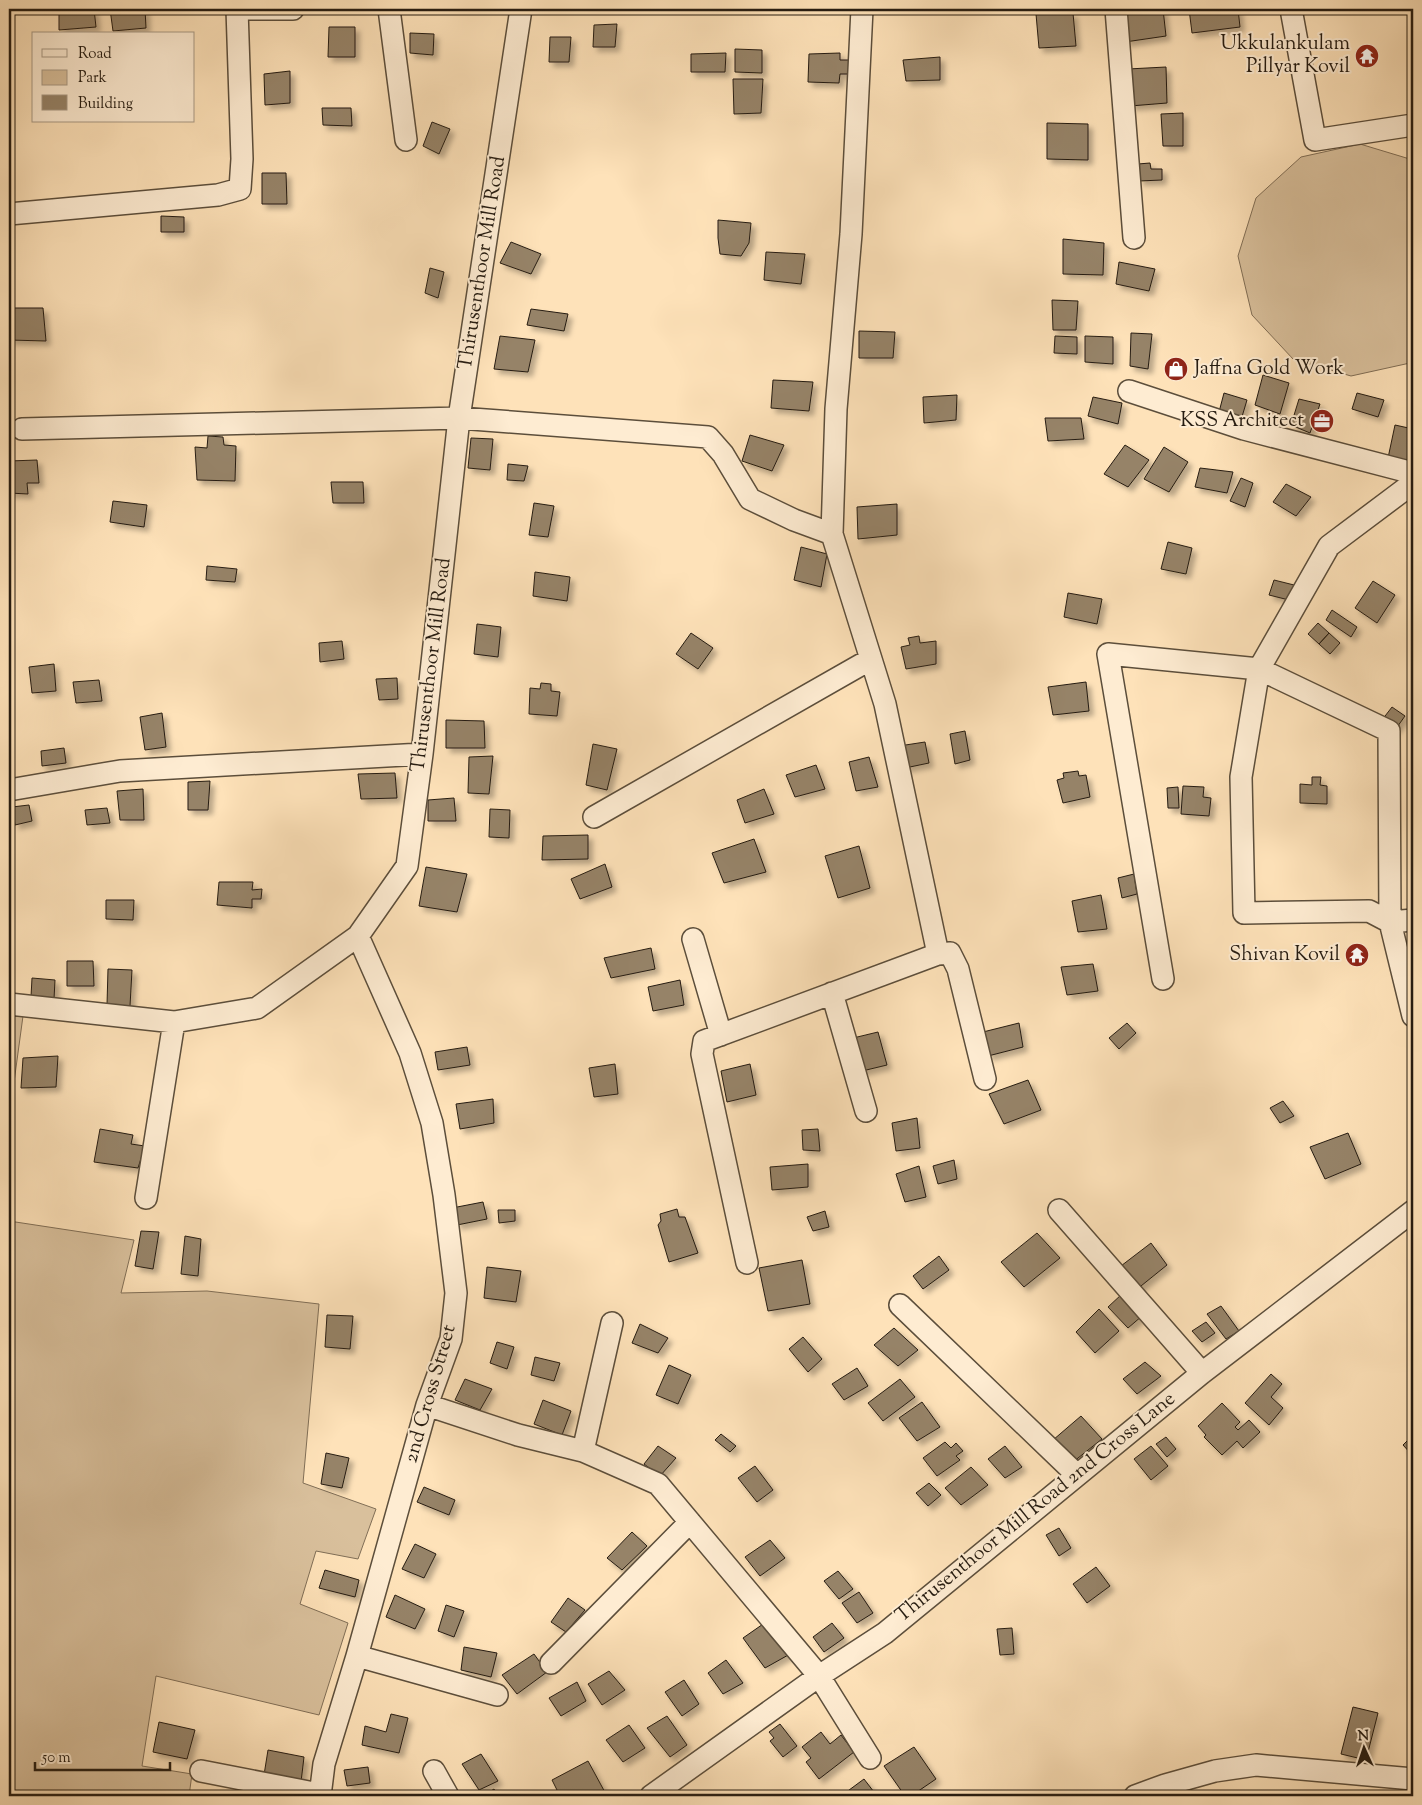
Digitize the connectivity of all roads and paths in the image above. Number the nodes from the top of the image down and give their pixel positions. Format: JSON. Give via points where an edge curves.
{"nodes":[{"id":1,"x":293,"y":9,"type":"edge"},
{"id":2,"x":390,"y":9,"type":"edge"},
{"id":3,"x":521,"y":9,"type":"edge"},
{"id":4,"x":862,"y":9,"type":"edge"},
{"id":5,"x":1116,"y":9,"type":"edge"},
{"id":6,"x":1291,"y":9,"type":"edge"},
{"id":7,"x":1413,"y":125,"type":"edge"},
{"id":8,"x":406,"y":140,"type":"dead end"},
{"id":9,"x":9,"y":214,"type":"edge"},
{"id":10,"x":1134,"y":238,"type":"dead end"},
{"id":11,"x":1129,"y":391,"type":"dead end"},
{"id":12,"x":459,"y":418,"type":"junction"},
{"id":13,"x":22,"y":429,"type":"dead end"},
{"id":14,"x":1413,"y":472,"type":"edge"},
{"id":15,"x":1413,"y":483,"type":"edge"},
{"id":16,"x":832,"y":534,"type":"junction"},
{"id":17,"x":871,"y":659,"type":"junction"},
{"id":18,"x":1259,"y":669,"type":"junction"},
{"id":19,"x":422,"y":754,"type":"junction"},
{"id":20,"x":9,"y":790,"type":"edge"},
{"id":21,"x":594,"y":816,"type":"dead end"},
{"id":22,"x":1413,"y":920,"type":"edge"},
{"id":23,"x":1390,"y":922,"type":"junction"},
{"id":24,"x":358,"y":936,"type":"junction"},
{"id":25,"x":693,"y":939,"type":"dead end"},
{"id":26,"x":938,"y":954,"type":"junction"},
{"id":27,"x":1163,"y":979,"type":"dead end"},
{"id":28,"x":832,"y":993,"type":"junction"},
{"id":29,"x":9,"y":1004,"type":"edge"},
{"id":30,"x":1413,"y":1016,"type":"edge"},
{"id":31,"x":174,"y":1022,"type":"junction"},
{"id":32,"x":721,"y":1035,"type":"junction"},
{"id":33,"x":985,"y":1079,"type":"dead end"},
{"id":34,"x":866,"y":1111,"type":"dead end"},
{"id":35,"x":146,"y":1198,"type":"dead end"},
{"id":36,"x":1058,"y":1210,"type":"dead end"},
{"id":37,"x":1413,"y":1211,"type":"edge"},
{"id":38,"x":747,"y":1264,"type":"dead end"},
{"id":39,"x":900,"y":1305,"type":"dead end"},
{"id":40,"x":612,"y":1323,"type":"dead end"},
{"id":41,"x":1202,"y":1373,"type":"junction"},
{"id":42,"x":427,"y":1404,"type":"junction"},
{"id":43,"x":583,"y":1451,"type":"junction"},
{"id":44,"x":1076,"y":1474,"type":"junction"},
{"id":45,"x":690,"y":1522,"type":"junction"},
{"id":46,"x":357,"y":1656,"type":"junction"},
{"id":47,"x":551,"y":1663,"type":"dead end"},
{"id":48,"x":819,"y":1676,"type":"junction"},
{"id":49,"x":497,"y":1695,"type":"dead end"},
{"id":50,"x":870,"y":1758,"type":"dead end"},
{"id":51,"x":201,"y":1771,"type":"dead end"},
{"id":52,"x":434,"y":1771,"type":"dead end"},
{"id":53,"x":1413,"y":1779,"type":"edge"},
{"id":54,"x":658,"y":1794,"type":"edge"},
{"id":55,"x":320,"y":1795,"type":"edge"},
{"id":56,"x":448,"y":1796,"type":"edge"},
{"id":57,"x":1135,"y":1796,"type":"edge"}],
"edges":[{"from":1,"to":9,"type":"street","via":[[237,9],[240,189],[218,195]]},
{"from":2,"to":8,"type":"street"},
{"from":3,"to":12,"type":"street","name":"Thirusenthoor Mill Road"},
{"from":4,"to":16,"type":"street","via":[[851,234],[836,409]]},
{"from":5,"to":10,"type":"street"},
{"from":6,"to":7,"type":"street","via":[[1315,140]]},
{"from":11,"to":14,"type":"street","via":[[1244,429]]},
{"from":12,"to":13,"type":"street"},
{"from":12,"to":16,"type":"street","via":[[708,437],[723,454],[750,498]]},
{"from":12,"to":19,"type":"street","name":"Thirusenthoor Mill Road"},
{"from":15,"to":18,"type":"street","via":[[1329,546]]},
{"from":16,"to":17,"type":"street"},
{"from":17,"to":21,"type":"street"},
{"from":17,"to":26,"type":"street","via":[[885,704]]},
{"from":18,"to":23,"type":"street","via":[[1389,731]]},
{"from":18,"to":23,"type":"street","via":[[1241,777],[1244,913],[1369,911]]},
{"from":18,"to":27,"type":"street","via":[[1108,654]]},
{"from":19,"to":20,"type":"street","via":[[120,771]]},
{"from":19,"to":24,"type":"street","name":"Thirusenthoor Mill Road","via":[[407,866]]},
{"from":22,"to":23,"type":"street"},
{"from":23,"to":30,"type":"street"},
{"from":24,"to":31,"type":"street","name":"Thirusenthoor Mill Road","via":[[257,1008]]},
{"from":24,"to":42,"type":"street","name":"2nd Cross Street","via":[[410,1053],[432,1123],[444,1195],[456,1293],[451,1340]]},
{"from":25,"to":32,"type":"street"},
{"from":26,"to":28,"type":"street"},
{"from":26,"to":33,"type":"street","via":[[950,953],[958,969]]},
{"from":28,"to":32,"type":"street"},
{"from":28,"to":34,"type":"street"},
{"from":29,"to":31,"type":"street","name":"Thirusenthoor Mill Road"},
{"from":31,"to":35,"type":"street"},
{"from":32,"to":38,"type":"street","via":[[704,1042],[702,1054]]},
{"from":36,"to":41,"type":"street"},
{"from":37,"to":41,"type":"street","name":"Thirusenthoor Mill Road 2nd Cross Lane"},
{"from":39,"to":44,"type":"street"},
{"from":40,"to":43,"type":"street"},
{"from":41,"to":44,"type":"street","name":"Thirusenthoor Mill Road 2nd Cross Lane"},
{"from":42,"to":43,"type":"street","via":[[518,1435]]},
{"from":42,"to":46,"type":"street","name":"2nd Cross Street"},
{"from":43,"to":45,"type":"street","via":[[658,1484]]},
{"from":44,"to":48,"type":"street","name":"Thirusenthoor Mill Road 2nd Cross Lane","via":[[885,1633]]},
{"from":45,"to":47,"type":"street"},
{"from":45,"to":48,"type":"street"},
{"from":46,"to":49,"type":"street"},
{"from":46,"to":55,"type":"street","name":"2nd Cross Street","via":[[324,1764]]},
{"from":48,"to":50,"type":"street"},
{"from":48,"to":54,"type":"street","name":"Thirusenthoor Mill Road 2nd Cross Lane"},
{"from":51,"to":55,"type":"street"},
{"from":52,"to":56,"type":"street"},
{"from":53,"to":57,"type":"street","via":[[1256,1765],[1215,1771]]}]}
